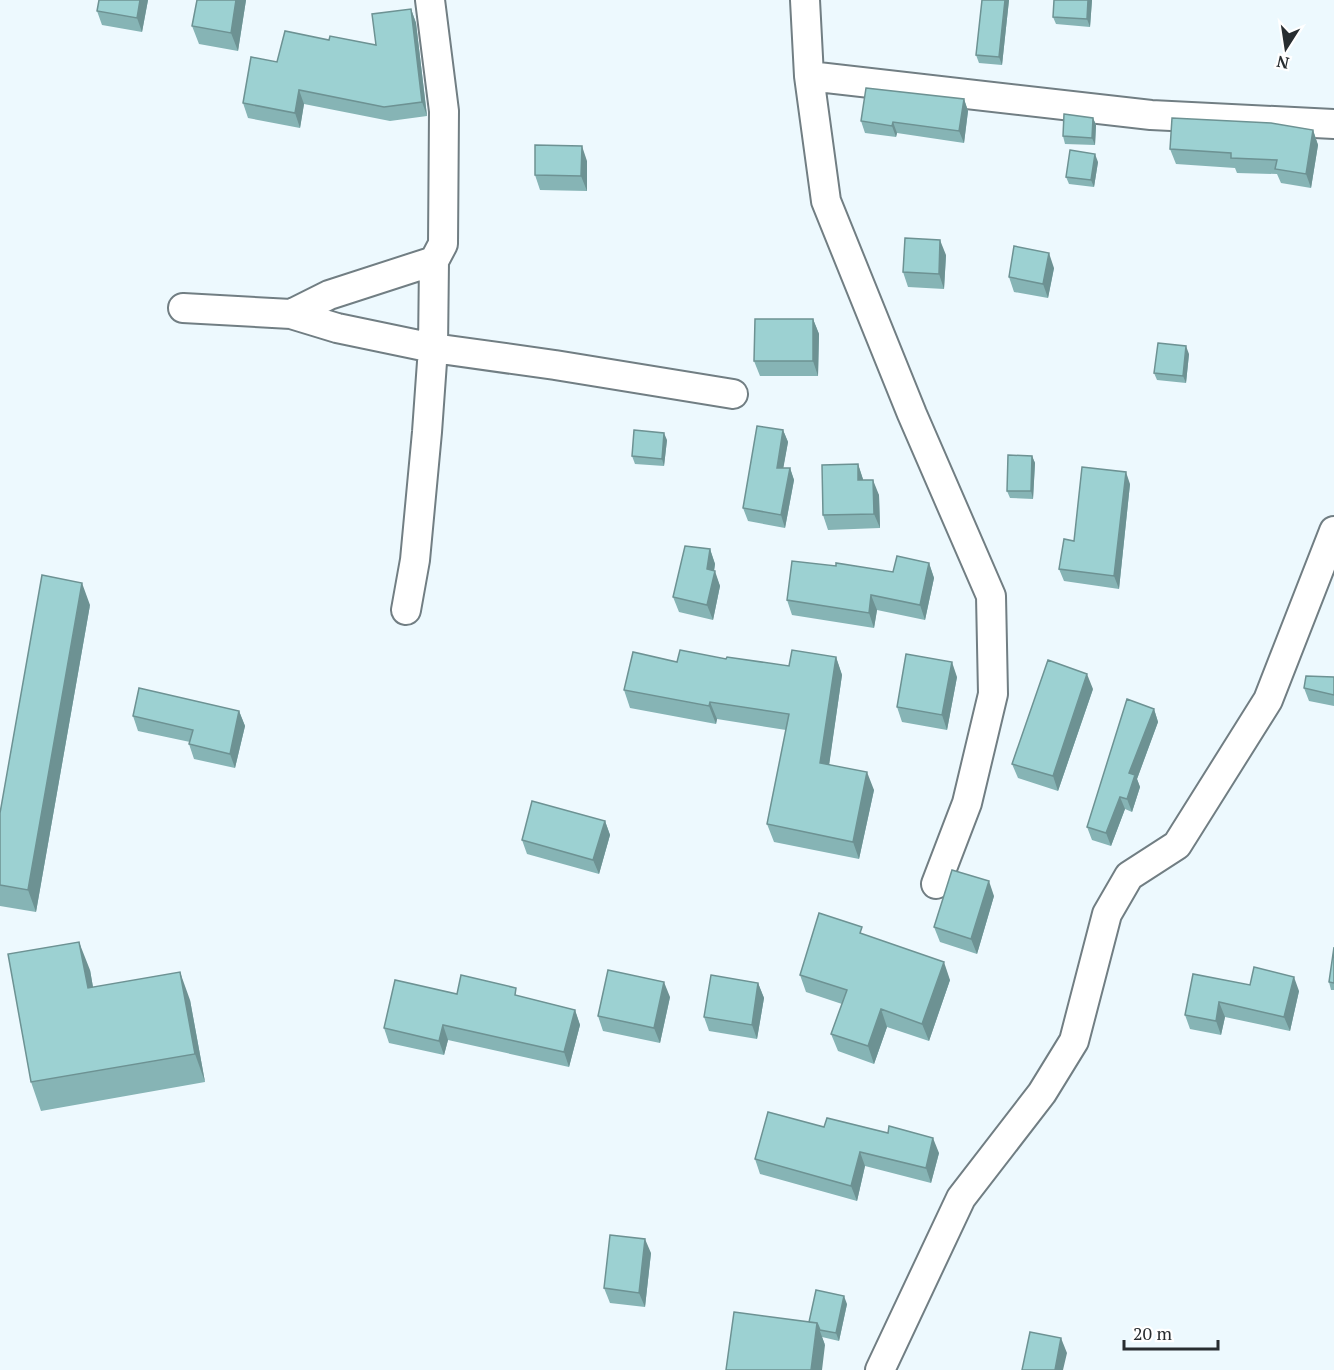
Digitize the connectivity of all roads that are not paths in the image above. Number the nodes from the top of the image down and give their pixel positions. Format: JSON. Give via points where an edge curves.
{"nodes":[{"id":1,"x":429,"y":0,"type":"edge"},
{"id":2,"x":805,"y":0,"type":"edge"},
{"id":3,"x":809,"y":76,"type":"junction"},
{"id":4,"x":1334,"y":124,"type":"edge"},
{"id":5,"x":434,"y":261,"type":"junction"},
{"id":6,"x":183,"y":308,"type":"dead end"},
{"id":7,"x":291,"y":314,"type":"junction"},
{"id":8,"x":433,"y":348,"type":"junction"},
{"id":9,"x":733,"y":394,"type":"dead end"},
{"id":10,"x":1334,"y":531,"type":"edge"},
{"id":11,"x":406,"y":610,"type":"dead end"},
{"id":12,"x":936,"y":884,"type":"dead end"},
{"id":13,"x":880,"y":1370,"type":"edge"}],
"edges":[{"from":1,"to":5,"type":"street","via":[[444,111],[443,244]]},
{"from":2,"to":3,"type":"street"},
{"from":3,"to":4,"type":"street","via":[[1151,116]]},
{"from":3,"to":12,"type":"street","via":[[826,201],[991,596],[993,693],[967,803]]},
{"from":5,"to":7,"type":"street","via":[[329,295]]},
{"from":5,"to":8,"type":"street"},
{"from":6,"to":7,"type":"street"},
{"from":7,"to":8,"type":"street"},
{"from":8,"to":9,"type":"street"},
{"from":8,"to":11,"type":"street","via":[[415,560]]},
{"from":10,"to":13,"type":"street","via":[[1268,700],[1177,845],[1129,876],[1107,914],[1074,1041],[1042,1093],[961,1198]]}]}
